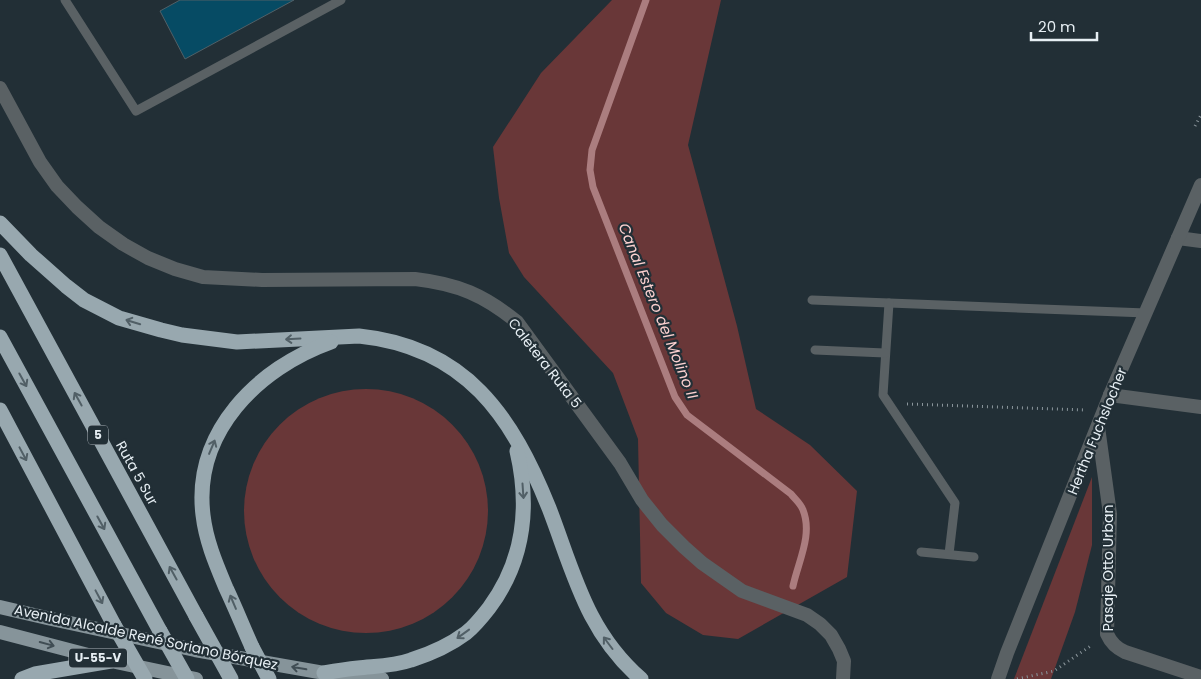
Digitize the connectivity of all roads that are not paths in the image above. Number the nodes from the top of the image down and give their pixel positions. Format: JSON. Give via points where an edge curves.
{"nodes":[{"id":1,"x":65,"y":0,"type":"edge"},
{"id":2,"x":340,"y":0,"type":"edge"},
{"id":3,"x":0,"y":88,"type":"edge"},
{"id":4,"x":1201,"y":185,"type":"edge"},
{"id":5,"x":0,"y":223,"type":"edge"},
{"id":6,"x":1178,"y":238,"type":"junction"},
{"id":7,"x":1201,"y":241,"type":"edge"},
{"id":8,"x":0,"y":255,"type":"edge"},
{"id":9,"x":812,"y":300,"type":"dead end"},
{"id":10,"x":889,"y":303,"type":"junction"},
{"id":11,"x":1146,"y":313,"type":"junction"},
{"id":12,"x":360,"y":336,"type":"junction"},
{"id":13,"x":0,"y":337,"type":"edge"},
{"id":14,"x":815,"y":350,"type":"dead end"},
{"id":15,"x":885,"y":353,"type":"junction"},
{"id":16,"x":1110,"y":395,"type":"junction"},
{"id":17,"x":1201,"y":407,"type":"edge"},
{"id":18,"x":0,"y":410,"type":"edge"},
{"id":19,"x":508,"y":426,"type":"junction"},
{"id":20,"x":1098,"y":426,"type":"junction"},
{"id":21,"x":921,"y":552,"type":"dead end"},
{"id":22,"x":949,"y":554,"type":"junction"},
{"id":23,"x":974,"y":557,"type":"dead end"},
{"id":24,"x":0,"y":607,"type":"edge"},
{"id":25,"x":0,"y":632,"type":"edge"},
{"id":26,"x":111,"y":661,"type":"junction"},
{"id":27,"x":324,"y":673,"type":"junction"},
{"id":28,"x":1201,"y":677,"type":"edge"},
{"id":29,"x":22,"y":679,"type":"edge"},
{"id":30,"x":145,"y":679,"type":"edge"},
{"id":31,"x":187,"y":679,"type":"edge"},
{"id":32,"x":196,"y":679,"type":"edge"},
{"id":33,"x":232,"y":679,"type":"edge"},
{"id":34,"x":269,"y":679,"type":"edge"},
{"id":35,"x":382,"y":679,"type":"edge"},
{"id":36,"x":641,"y":679,"type":"edge"},
{"id":37,"x":843,"y":679,"type":"edge"},
{"id":38,"x":998,"y":679,"type":"edge"}],
"edges":[{"from":1,"to":2,"type":"lane","via":[[136,111]]},
{"from":3,"to":37,"type":"street","name":"Caletera Ruta 5","via":[[40,162],[57,186],[99,227],[148,258],[203,277],[432,281],[466,290],[501,309],[517,322],[662,524],[702,563],[742,591],[807,615],[820,624],[839,649],[844,661]]},
{"from":4,"to":6,"type":"street","name":"Hertha Fuchslocher"},
{"from":12,"to":5,"type":"highway","one_way":true,"via":[[237,342],[182,335],[119,318],[84,300],[66,286]]},
{"from":6,"to":7,"type":"street"},
{"from":6,"to":11,"type":"street","name":"Hertha Fuchslocher"},
{"from":33,"to":8,"type":"highway","name":"Ruta 5 Sur","number":"5","one_way":true,"bridge":true},
{"from":9,"to":10,"type":"lane"},
{"from":10,"to":11,"type":"lane"},
{"from":10,"to":15,"type":"lane"},
{"from":11,"to":16,"type":"street","name":"Hertha Fuchslocher"},
{"from":12,"to":19,"type":"highway","via":[[409,346],[447,364],[488,398]]},
{"from":34,"to":12,"type":"highway","one_way":true,"bridge":true,"via":[[212,552],[203,516],[205,468],[219,432],[245,396],[271,374],[317,347]]},
{"from":13,"to":31,"type":"highway","one_way":true,"bridge":true},
{"from":14,"to":15,"type":"lane"},
{"from":15,"to":22,"type":"lane","via":[[883,395],[955,503]]},
{"from":16,"to":17,"type":"street"},
{"from":16,"to":20,"type":"street","name":"Hertha Fuchslocher"},
{"from":18,"to":30,"type":"highway","one_way":true,"bridge":true},
{"from":19,"to":27,"type":"highway","one_way":true,"via":[[520,465],[523,527],[511,570],[491,605],[477,623],[441,648],[392,665]]},
{"from":36,"to":19,"type":"highway","one_way":true,"via":[[618,656],[593,620],[539,485]]},
{"from":20,"to":28,"type":"street","name":"Pasaje Otto Urban","via":[[1110,514],[1107,634],[1114,646],[1125,652]]},
{"from":20,"to":38,"type":"street","name":"Hertha Fuchslocher"},
{"from":21,"to":22,"type":"lane"},
{"from":22,"to":23,"type":"lane"},
{"from":27,"to":24,"type":"main road","name":"Avenida Alcalde René Soriano Bórquez","number":"U-55-V","one_way":true,"via":[[195,650]]},
{"from":25,"to":26,"type":"main road","name":"Avenida Alcalde René Soriano Bórquez","number":"U-55-V","one_way":true},
{"from":26,"to":29,"type":"highway"},
{"from":26,"to":32,"type":"main road","name":"Avenida Alcalde René Soriano Bórquez","number":"U-55-V"},
{"from":27,"to":35,"type":"main road","name":"Avenida Alcalde René Soriano Bórquez"}]}
